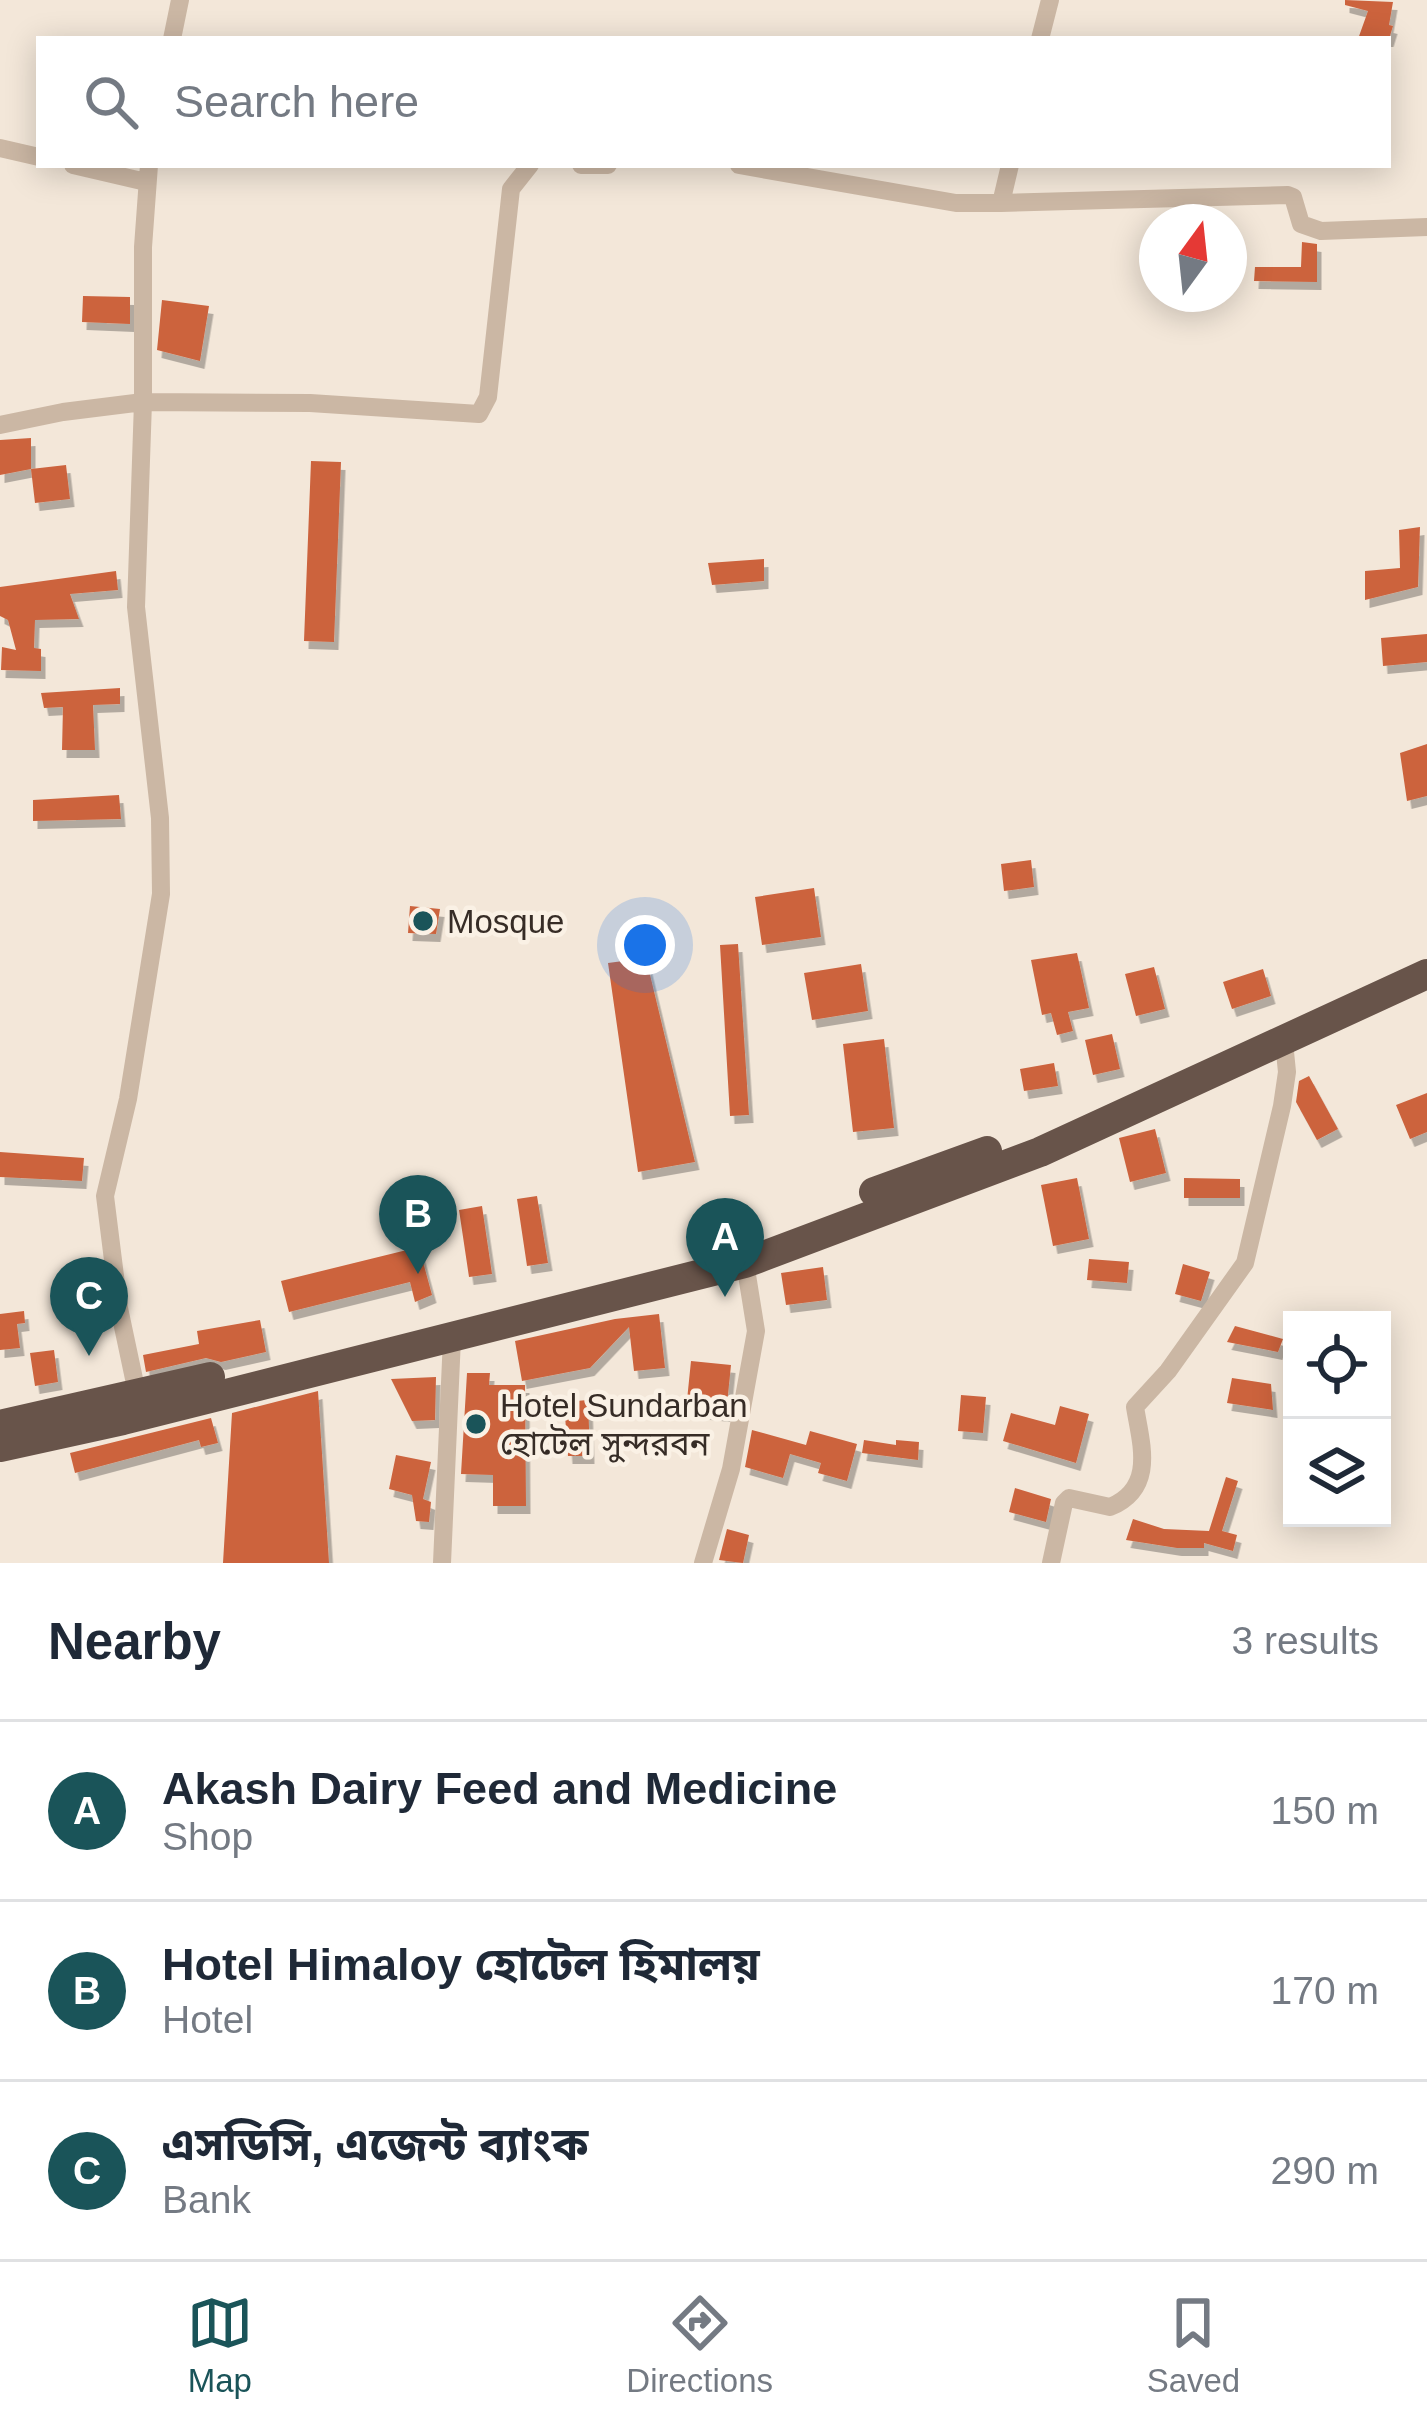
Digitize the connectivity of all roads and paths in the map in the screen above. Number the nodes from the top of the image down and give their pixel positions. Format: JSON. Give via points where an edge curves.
{"nodes":[{"id":1,"x":180,"y":0,"type":"edge"},
{"id":2,"x":1050,"y":0,"type":"edge"},
{"id":3,"x":173,"y":36,"type":"edge"},
{"id":4,"x":1041,"y":36,"type":"edge"},
{"id":5,"x":0,"y":148,"type":"edge"},
{"id":6,"x":36,"y":156,"type":"edge"},
{"id":7,"x":98,"y":168,"type":"edge"},
{"id":8,"x":528,"y":168,"type":"edge"},
{"id":9,"x":756,"y":168,"type":"edge"},
{"id":10,"x":1009,"y":168,"type":"edge"},
{"id":11,"x":148,"y":174,"type":"edge"},
{"id":12,"x":1001,"y":202,"type":"junction"},
{"id":13,"x":1427,"y":227,"type":"edge"},
{"id":14,"x":143,"y":402,"type":"junction"},
{"id":15,"x":0,"y":425,"type":"edge"},
{"id":16,"x":1427,"y":953,"type":"edge"},
{"id":17,"x":1427,"y":974,"type":"edge"},
{"id":18,"x":1284,"y":1042,"type":"junction"},
{"id":19,"x":1037,"y":1142,"type":"junction"},
{"id":20,"x":744,"y":1253,"type":"junction"},
{"id":21,"x":597,"y":1291,"type":"junction"},
{"id":22,"x":452,"y":1338,"type":"junction"},
{"id":23,"x":258,"y":1376,"type":"junction"},
{"id":24,"x":137,"y":1394,"type":"junction"},
{"id":25,"x":0,"y":1425,"type":"edge"},
{"id":26,"x":0,"y":1447,"type":"edge"},
{"id":27,"x":442,"y":1563,"type":"edge"},
{"id":28,"x":703,"y":1563,"type":"edge"},
{"id":29,"x":1051,"y":1563,"type":"edge"}],
"edges":[{"from":1,"to":3,"type":"street"},
{"from":2,"to":4,"type":"street"},
{"from":5,"to":6,"type":"street"},
{"from":7,"to":11,"type":"street"},
{"from":8,"to":14,"type":"street","via":[[511,189],[488,398],[479,414]]},
{"from":9,"to":12,"type":"street","via":[[956,203]]},
{"from":10,"to":12,"type":"street"},
{"from":11,"to":14,"type":"street"},
{"from":12,"to":13,"type":"street","via":[[1288,195],[1301,224],[1321,231]]},
{"from":14,"to":15,"type":"street"},
{"from":14,"to":24,"type":"street","via":[[136,607],[161,894],[104,1196]]},
{"from":16,"to":19,"type":"highway"},
{"from":17,"to":18,"type":"highway"},
{"from":18,"to":19,"type":"highway"},
{"from":18,"to":29,"type":"street","via":[[1282,1106],[1245,1263],[1135,1407],[1143,1468],[1136,1487],[1111,1507],[1069,1498]]},
{"from":19,"to":20,"type":"highway"},
{"from":20,"to":21,"type":"highway"},
{"from":20,"to":28,"type":"street","via":[[755,1331],[750,1372]]},
{"from":21,"to":22,"type":"highway"},
{"from":21,"to":23,"type":"highway"},
{"from":22,"to":23,"type":"highway"},
{"from":22,"to":27,"type":"street"},
{"from":23,"to":24,"type":"highway"},
{"from":23,"to":26,"type":"highway"},
{"from":24,"to":25,"type":"highway"}]}
